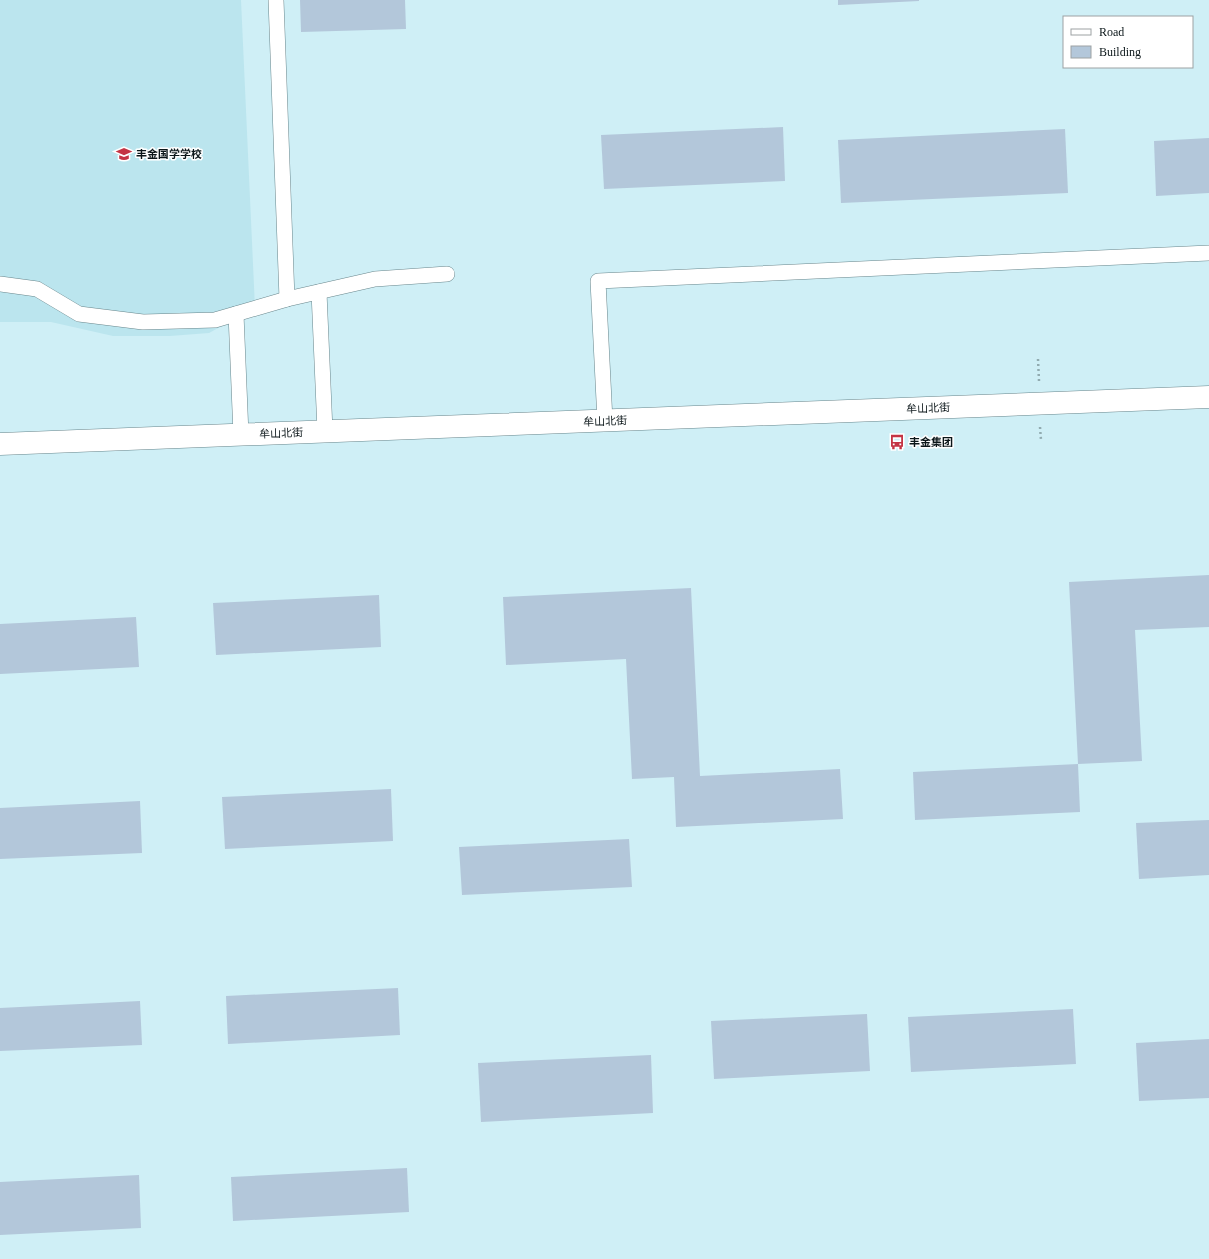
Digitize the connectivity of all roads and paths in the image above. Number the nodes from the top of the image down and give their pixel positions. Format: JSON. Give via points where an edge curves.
{"nodes":[{"id":1,"x":276,"y":0,"type":"edge"},
{"id":2,"x":1209,"y":253,"type":"edge"},
{"id":3,"x":447,"y":274,"type":"dead end"},
{"id":4,"x":0,"y":284,"type":"edge"},
{"id":5,"x":319,"y":292,"type":"junction"},
{"id":6,"x":287,"y":299,"type":"junction"},
{"id":7,"x":236,"y":314,"type":"junction"},
{"id":8,"x":1209,"y":397,"type":"edge"},
{"id":9,"x":605,"y":421,"type":"junction"},
{"id":10,"x":325,"y":431,"type":"junction"},
{"id":11,"x":241,"y":435,"type":"junction"},
{"id":12,"x":0,"y":444,"type":"edge"}],
"edges":[{"from":1,"to":6,"type":"lane"},
{"from":2,"to":9,"type":"lane","via":[[598,281]]},
{"from":3,"to":5,"type":"lane","via":[[375,279]]},
{"from":4,"to":7,"type":"lane","via":[[37,289],[79,314],[143,322],[215,320]]},
{"from":5,"to":6,"type":"lane"},
{"from":5,"to":10,"type":"lane"},
{"from":6,"to":7,"type":"lane"},
{"from":7,"to":11,"type":"lane"},
{"from":8,"to":9,"type":"street","name":"牟山北街"},
{"from":9,"to":10,"type":"street","name":"牟山北街"},
{"from":10,"to":11,"type":"street","name":"牟山北街"},
{"from":11,"to":12,"type":"street","name":"牟山北街"}]}
